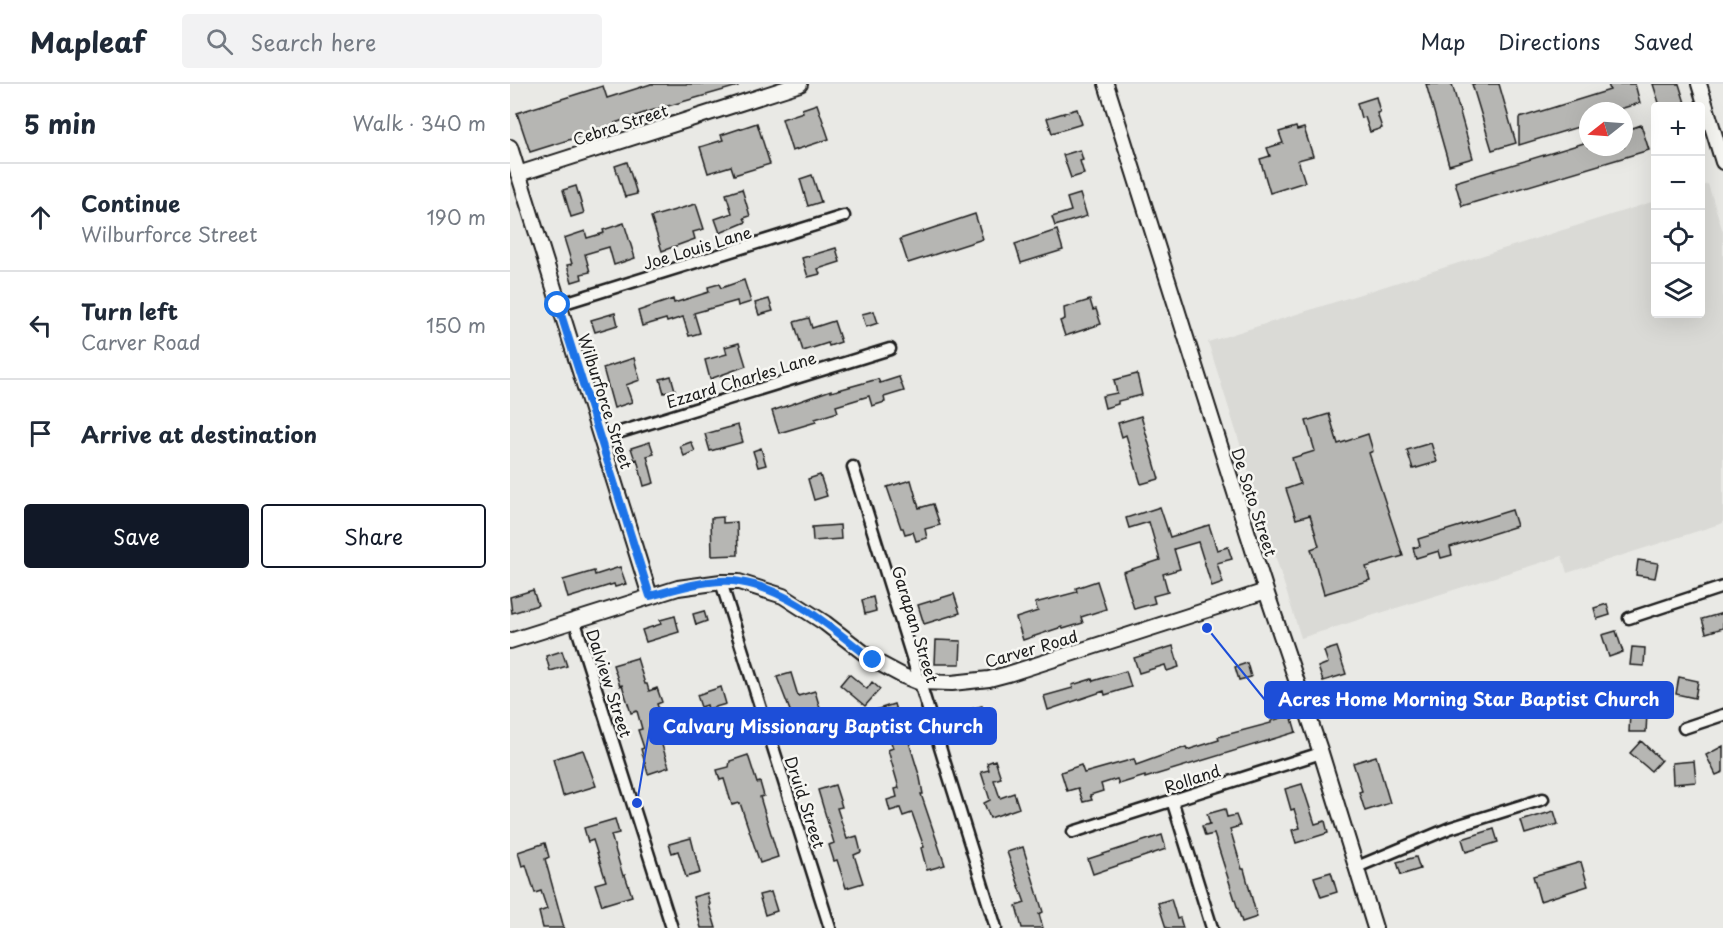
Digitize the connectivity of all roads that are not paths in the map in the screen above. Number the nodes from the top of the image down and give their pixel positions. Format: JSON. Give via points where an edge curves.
{"nodes":[{"id":1,"x":800,"y":84,"type":"edge"},
{"id":2,"x":1106,"y":84,"type":"edge"},
{"id":3,"x":1699,"y":84,"type":"edge"},
{"id":4,"x":510,"y":147,"type":"edge"},
{"id":5,"x":1723,"y":162,"type":"edge"},
{"id":6,"x":518,"y":174,"type":"junction"},
{"id":7,"x":844,"y":216,"type":"dead end"},
{"id":8,"x":558,"y":305,"type":"junction"},
{"id":9,"x":890,"y":349,"type":"dead end"},
{"id":10,"x":601,"y":438,"type":"junction"},
{"id":11,"x":853,"y":467,"type":"dead end"},
{"id":12,"x":721,"y":582,"type":"junction"},
{"id":13,"x":1723,"y":587,"type":"edge"},
{"id":14,"x":1266,"y":591,"type":"junction"},
{"id":15,"x":650,"y":596,"type":"junction"},
{"id":16,"x":1629,"y":618,"type":"dead end"},
{"id":17,"x":574,"y":619,"type":"junction"},
{"id":18,"x":510,"y":640,"type":"edge"},
{"id":19,"x":918,"y":682,"type":"junction"},
{"id":20,"x":1723,"y":715,"type":"edge"},
{"id":21,"x":1684,"y":728,"type":"dead end"},
{"id":22,"x":1321,"y":753,"type":"junction"},
{"id":23,"x":1543,"y":799,"type":"dead end"},
{"id":24,"x":1172,"y":800,"type":"junction"},
{"id":25,"x":1073,"y":832,"type":"dead end"},
{"id":26,"x":1357,"y":867,"type":"junction"},
{"id":27,"x":672,"y":928,"type":"edge"},
{"id":28,"x":830,"y":928,"type":"edge"},
{"id":29,"x":996,"y":928,"type":"edge"},
{"id":30,"x":1212,"y":928,"type":"edge"},
{"id":31,"x":1375,"y":928,"type":"edge"}],
"edges":[{"from":1,"to":6,"type":"street","name":"Cebra Street"},
{"from":2,"to":14,"type":"street","name":"De Soto Street"},
{"from":3,"to":5,"type":"street"},
{"from":4,"to":6,"type":"street","name":"Wilburforce Street"},
{"from":6,"to":8,"type":"street","name":"Wilburforce Street"},
{"from":7,"to":8,"type":"street","name":"Joe Louis Lane"},
{"from":8,"to":10,"type":"street","name":"Wilburforce Street"},
{"from":9,"to":10,"type":"street","name":"Ezzard Charles Lane"},
{"from":10,"to":15,"type":"street","name":"Wilburforce Street"},
{"from":11,"to":19,"type":"street","name":"Garapan Street"},
{"from":12,"to":15,"type":"street","name":"Carver Road"},
{"from":12,"to":19,"type":"street","name":"Carver Road","via":[[739,582],[783,596],[873,660]]},
{"from":12,"to":28,"type":"street","name":"Druid Street"},
{"from":13,"to":16,"type":"street"},
{"from":14,"to":19,"type":"street","name":"Carver Road","via":[[1008,675],[952,683]]},
{"from":14,"to":22,"type":"street","name":"De Soto Street"},
{"from":15,"to":17,"type":"street","name":"Carver Road"},
{"from":17,"to":18,"type":"street","name":"Carver Road"},
{"from":17,"to":27,"type":"street","name":"Dalview Street"},
{"from":19,"to":29,"type":"street","name":"Garapan Street"},
{"from":20,"to":21,"type":"street"},
{"from":22,"to":24,"type":"street","name":"Rolland"},
{"from":22,"to":26,"type":"street","name":"De Soto Street"},
{"from":23,"to":26,"type":"street","via":[[1450,828]]},
{"from":24,"to":25,"type":"street","name":"Rolland"},
{"from":24,"to":30,"type":"street"},
{"from":26,"to":31,"type":"street","name":"De Soto Street"}]}
